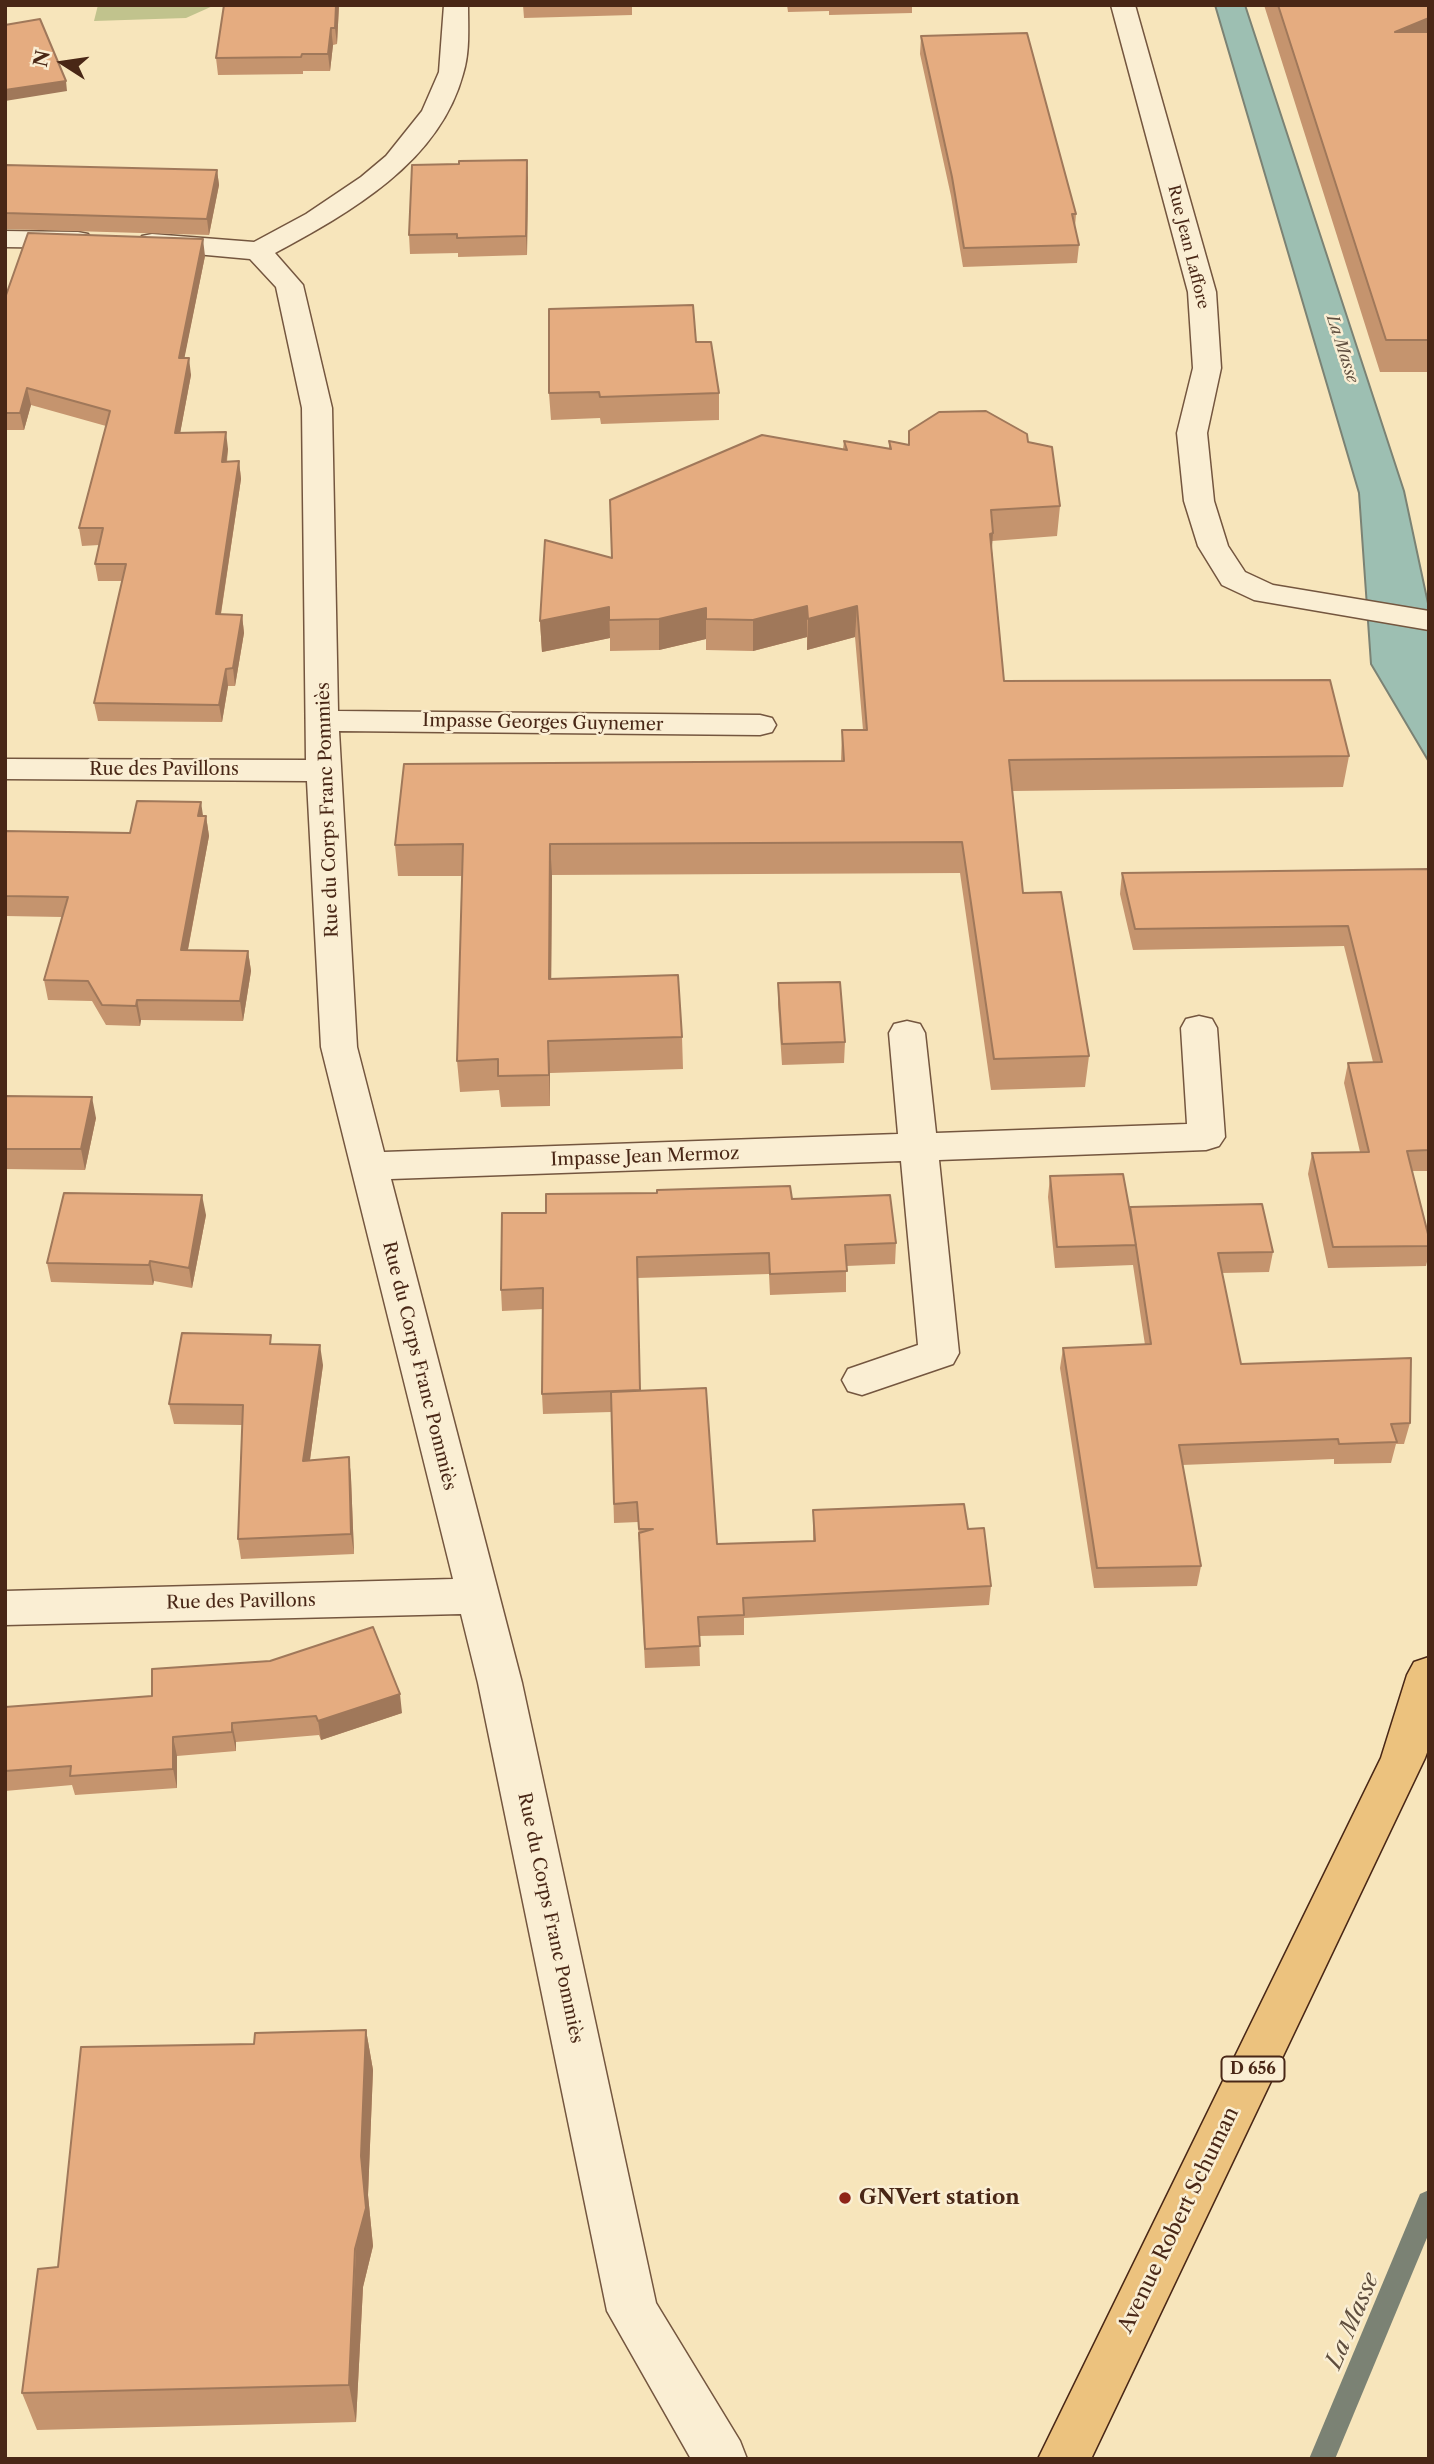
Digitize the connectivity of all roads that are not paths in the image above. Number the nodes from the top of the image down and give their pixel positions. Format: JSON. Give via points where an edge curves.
{"nodes":[{"id":1,"x":456,"y":5,"type":"edge"},
{"id":2,"x":1123,"y":5,"type":"edge"},
{"id":3,"x":5,"y":239,"type":"edge"},
{"id":4,"x":258,"y":251,"type":"junction"},
{"id":5,"x":1429,"y":621,"type":"edge"},
{"id":6,"x":325,"y":721,"type":"junction"},
{"id":7,"x":760,"y":725,"type":"dead end"},
{"id":8,"x":5,"y":769,"type":"edge"},
{"id":9,"x":323,"y":771,"type":"junction"},
{"id":10,"x":1199,"y":1028,"type":"dead end"},
{"id":11,"x":907,"y":1033,"type":"dead end"},
{"id":12,"x":920,"y":1147,"type":"junction"},
{"id":13,"x":369,"y":1166,"type":"junction"},
{"id":14,"x":862,"y":1380,"type":"dead end"},
{"id":15,"x":477,"y":1596,"type":"junction"},
{"id":16,"x":5,"y":1608,"type":"edge"},
{"id":17,"x":1429,"y":1675,"type":"edge"},
{"id":18,"x":721,"y":2459,"type":"edge"},
{"id":19,"x":1064,"y":2459,"type":"edge"}],
"edges":[{"from":1,"to":4,"type":"street","via":[[450,78],[428,122],[389,170],[342,206]]},
{"from":2,"to":5,"type":"street","name":"Rue Jean Laffore","via":[[1202,292],[1207,368],[1192,433],[1199,501],[1213,546],[1233,578],[1265,593]]},
{"from":3,"to":4,"type":"street","via":[[180,243]]},
{"from":4,"to":6,"type":"street","name":"Rue du Corps Franc Pommiès","via":[[289,285],[317,408]]},
{"from":6,"to":7,"type":"street","name":"Impasse Georges Guynemer"},
{"from":6,"to":9,"type":"street","name":"Rue du Corps Franc Pommiès"},
{"from":8,"to":9,"type":"street","name":"Rue des Pavillons"},
{"from":9,"to":13,"type":"street","name":"Rue du Corps Franc Pommiès","via":[[339,1047]]},
{"from":10,"to":12,"type":"street","name":"Impasse Jean Mermoz","via":[[1206,1136]]},
{"from":11,"to":12,"type":"street"},
{"from":12,"to":13,"type":"street","name":"Impasse Jean Mermoz"},
{"from":12,"to":14,"type":"street","via":[[939,1353]]},
{"from":13,"to":15,"type":"street","name":"Rue du Corps Franc Pommiès"},
{"from":15,"to":16,"type":"street","name":"Rue des Pavillons"},
{"from":15,"to":18,"type":"street","name":"Rue du Corps Franc Pommiès","via":[[503,1697],[632,2311]]},
{"from":17,"to":19,"type":"main road","name":"Avenue Robert Schuman","number":"D 656","via":[[1403,1758]]}]}
